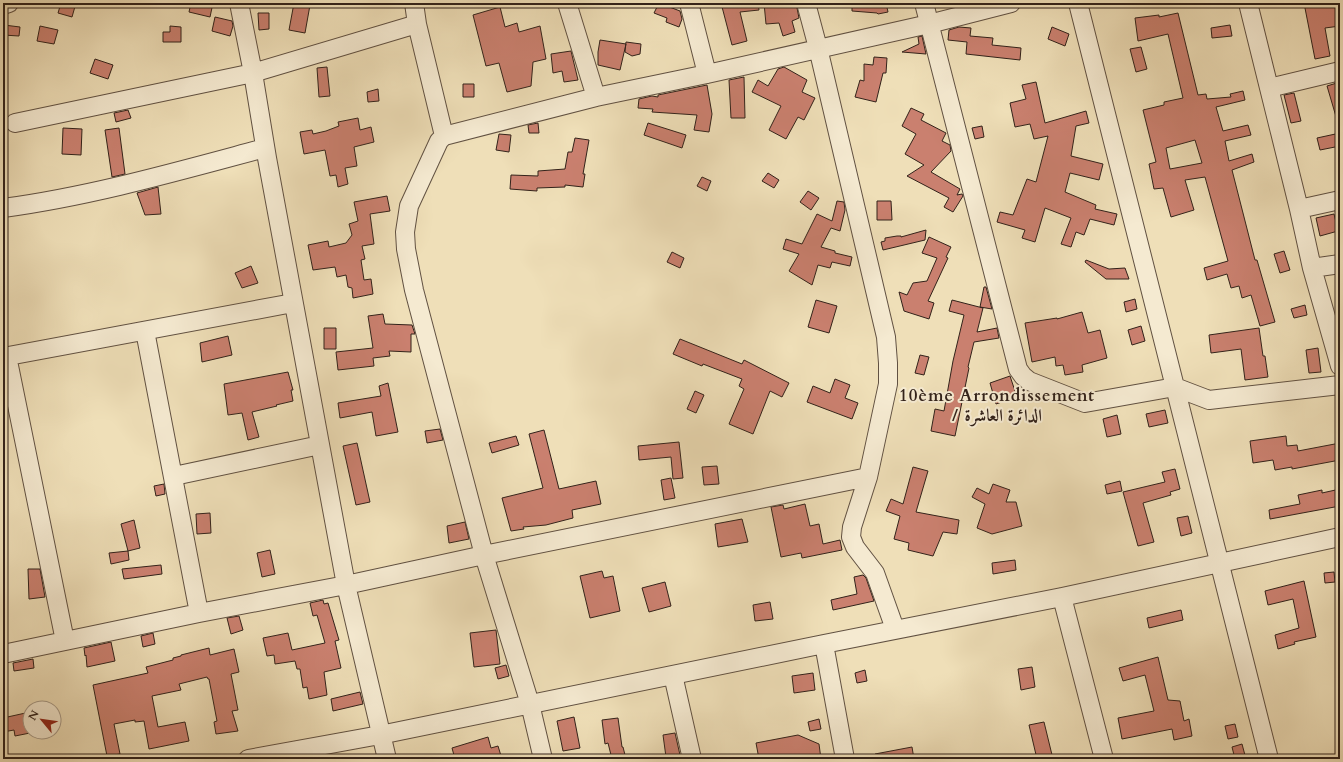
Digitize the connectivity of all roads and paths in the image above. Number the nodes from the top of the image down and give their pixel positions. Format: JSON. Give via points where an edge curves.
{"nodes":[{"id":1,"x":9,"y":3,"type":"edge"},
{"id":2,"x":239,"y":3,"type":"edge"},
{"id":3,"x":414,"y":3,"type":"edge"},
{"id":4,"x":567,"y":3,"type":"edge"},
{"id":5,"x":689,"y":3,"type":"edge"},
{"id":6,"x":806,"y":3,"type":"edge"},
{"id":7,"x":924,"y":3,"type":"edge"},
{"id":8,"x":1011,"y":3,"type":"edge"},
{"id":9,"x":1078,"y":3,"type":"edge"},
{"id":10,"x":1248,"y":3,"type":"edge"},
{"id":11,"x":3,"y":5,"type":"edge"},
{"id":12,"x":418,"y":24,"type":"junction"},
{"id":13,"x":929,"y":24,"type":"junction"},
{"id":14,"x":818,"y":48,"type":"junction"},
{"id":15,"x":1340,"y":71,"type":"edge"},
{"id":16,"x":253,"y":73,"type":"junction"},
{"id":17,"x":707,"y":74,"type":"junction"},
{"id":18,"x":1268,"y":88,"type":"junction"},
{"id":19,"x":596,"y":97,"type":"junction"},
{"id":20,"x":15,"y":123,"type":"dead end"},
{"id":21,"x":444,"y":136,"type":"junction"},
{"id":22,"x":265,"y":148,"type":"junction"},
{"id":23,"x":1340,"y":200,"type":"edge"},
{"id":24,"x":3,"y":208,"type":"edge"},
{"id":25,"x":1299,"y":209,"type":"junction"},
{"id":26,"x":1340,"y":264,"type":"edge"},
{"id":27,"x":1312,"y":268,"type":"junction"},
{"id":28,"x":293,"y":303,"type":"junction"},
{"id":29,"x":146,"y":331,"type":"junction"},
{"id":30,"x":5,"y":357,"type":"edge"},
{"id":31,"x":1340,"y":366,"type":"edge"},
{"id":32,"x":1340,"y":385,"type":"edge"},
{"id":33,"x":1175,"y":386,"type":"junction"},
{"id":34,"x":320,"y":445,"type":"junction"},
{"id":35,"x":174,"y":476,"type":"junction"},
{"id":36,"x":868,"y":477,"type":"junction"},
{"id":37,"x":1340,"y":537,"type":"edge"},
{"id":38,"x":484,"y":555,"type":"junction"},
{"id":39,"x":1220,"y":563,"type":"junction"},
{"id":40,"x":346,"y":585,"type":"junction"},
{"id":41,"x":1062,"y":597,"type":"junction"},
{"id":42,"x":199,"y":613,"type":"junction"},
{"id":43,"x":895,"y":629,"type":"junction"},
{"id":44,"x":65,"y":641,"type":"junction"},
{"id":45,"x":824,"y":644,"type":"junction"},
{"id":46,"x":3,"y":654,"type":"edge"},
{"id":47,"x":673,"y":675,"type":"junction"},
{"id":48,"x":530,"y":704,"type":"junction"},
{"id":49,"x":380,"y":735,"type":"junction"},
{"id":50,"x":248,"y":759,"type":"edge"},
{"id":51,"x":387,"y":759,"type":"edge"},
{"id":52,"x":543,"y":759,"type":"edge"},
{"id":53,"x":692,"y":759,"type":"edge"},
{"id":54,"x":845,"y":759,"type":"edge"},
{"id":55,"x":1104,"y":759,"type":"edge"},
{"id":56,"x":1269,"y":759,"type":"edge"}],
"edges":[{"from":1,"to":11,"type":"street"},
{"from":2,"to":16,"type":"street"},
{"from":3,"to":12,"type":"street"},
{"from":4,"to":19,"type":"street"},
{"from":5,"to":17,"type":"street"},
{"from":6,"to":14,"type":"street"},
{"from":7,"to":13,"type":"street"},
{"from":8,"to":13,"type":"street"},
{"from":9,"to":33,"type":"street"},
{"from":10,"to":18,"type":"street"},
{"from":12,"to":16,"type":"street"},
{"from":12,"to":21,"type":"street"},
{"from":13,"to":14,"type":"street"},
{"from":13,"to":33,"type":"street","via":[[1018,369],[1029,381],[1085,403]]},
{"from":14,"to":17,"type":"street"},
{"from":14,"to":36,"type":"street","via":[[886,338],[888,384]]},
{"from":15,"to":18,"type":"street"},
{"from":16,"to":20,"type":"street"},
{"from":16,"to":22,"type":"street"},
{"from":17,"to":19,"type":"street"},
{"from":18,"to":25,"type":"street"},
{"from":19,"to":21,"type":"street"},
{"from":21,"to":38,"type":"street","via":[[436,145],[409,206],[405,232],[406,249],[416,297]]},
{"from":22,"to":24,"type":"street","via":[[127,184]]},
{"from":22,"to":28,"type":"street"},
{"from":23,"to":25,"type":"street"},
{"from":25,"to":27,"type":"street"},
{"from":26,"to":27,"type":"street"},
{"from":27,"to":31,"type":"street"},
{"from":28,"to":29,"type":"street"},
{"from":28,"to":34,"type":"street"},
{"from":29,"to":30,"type":"street"},
{"from":29,"to":35,"type":"street"},
{"from":30,"to":44,"type":"street"},
{"from":32,"to":33,"type":"street","via":[[1209,400]]},
{"from":33,"to":39,"type":"street"},
{"from":34,"to":35,"type":"street"},
{"from":34,"to":40,"type":"street"},
{"from":35,"to":42,"type":"street"},
{"from":36,"to":38,"type":"street"},
{"from":36,"to":43,"type":"street","via":[[852,526],[851,537],[855,547],[875,573]]},
{"from":37,"to":39,"type":"street"},
{"from":38,"to":40,"type":"street"},
{"from":38,"to":48,"type":"street"},
{"from":39,"to":41,"type":"street"},
{"from":39,"to":56,"type":"street"},
{"from":40,"to":42,"type":"street"},
{"from":40,"to":49,"type":"street"},
{"from":41,"to":43,"type":"street"},
{"from":41,"to":55,"type":"street"},
{"from":42,"to":44,"type":"street"},
{"from":43,"to":45,"type":"street"},
{"from":44,"to":46,"type":"street"},
{"from":45,"to":47,"type":"street"},
{"from":45,"to":54,"type":"street"},
{"from":47,"to":48,"type":"street"},
{"from":47,"to":53,"type":"street"},
{"from":48,"to":49,"type":"street"},
{"from":48,"to":52,"type":"street"},
{"from":49,"to":50,"type":"street"},
{"from":49,"to":51,"type":"street"}]}
